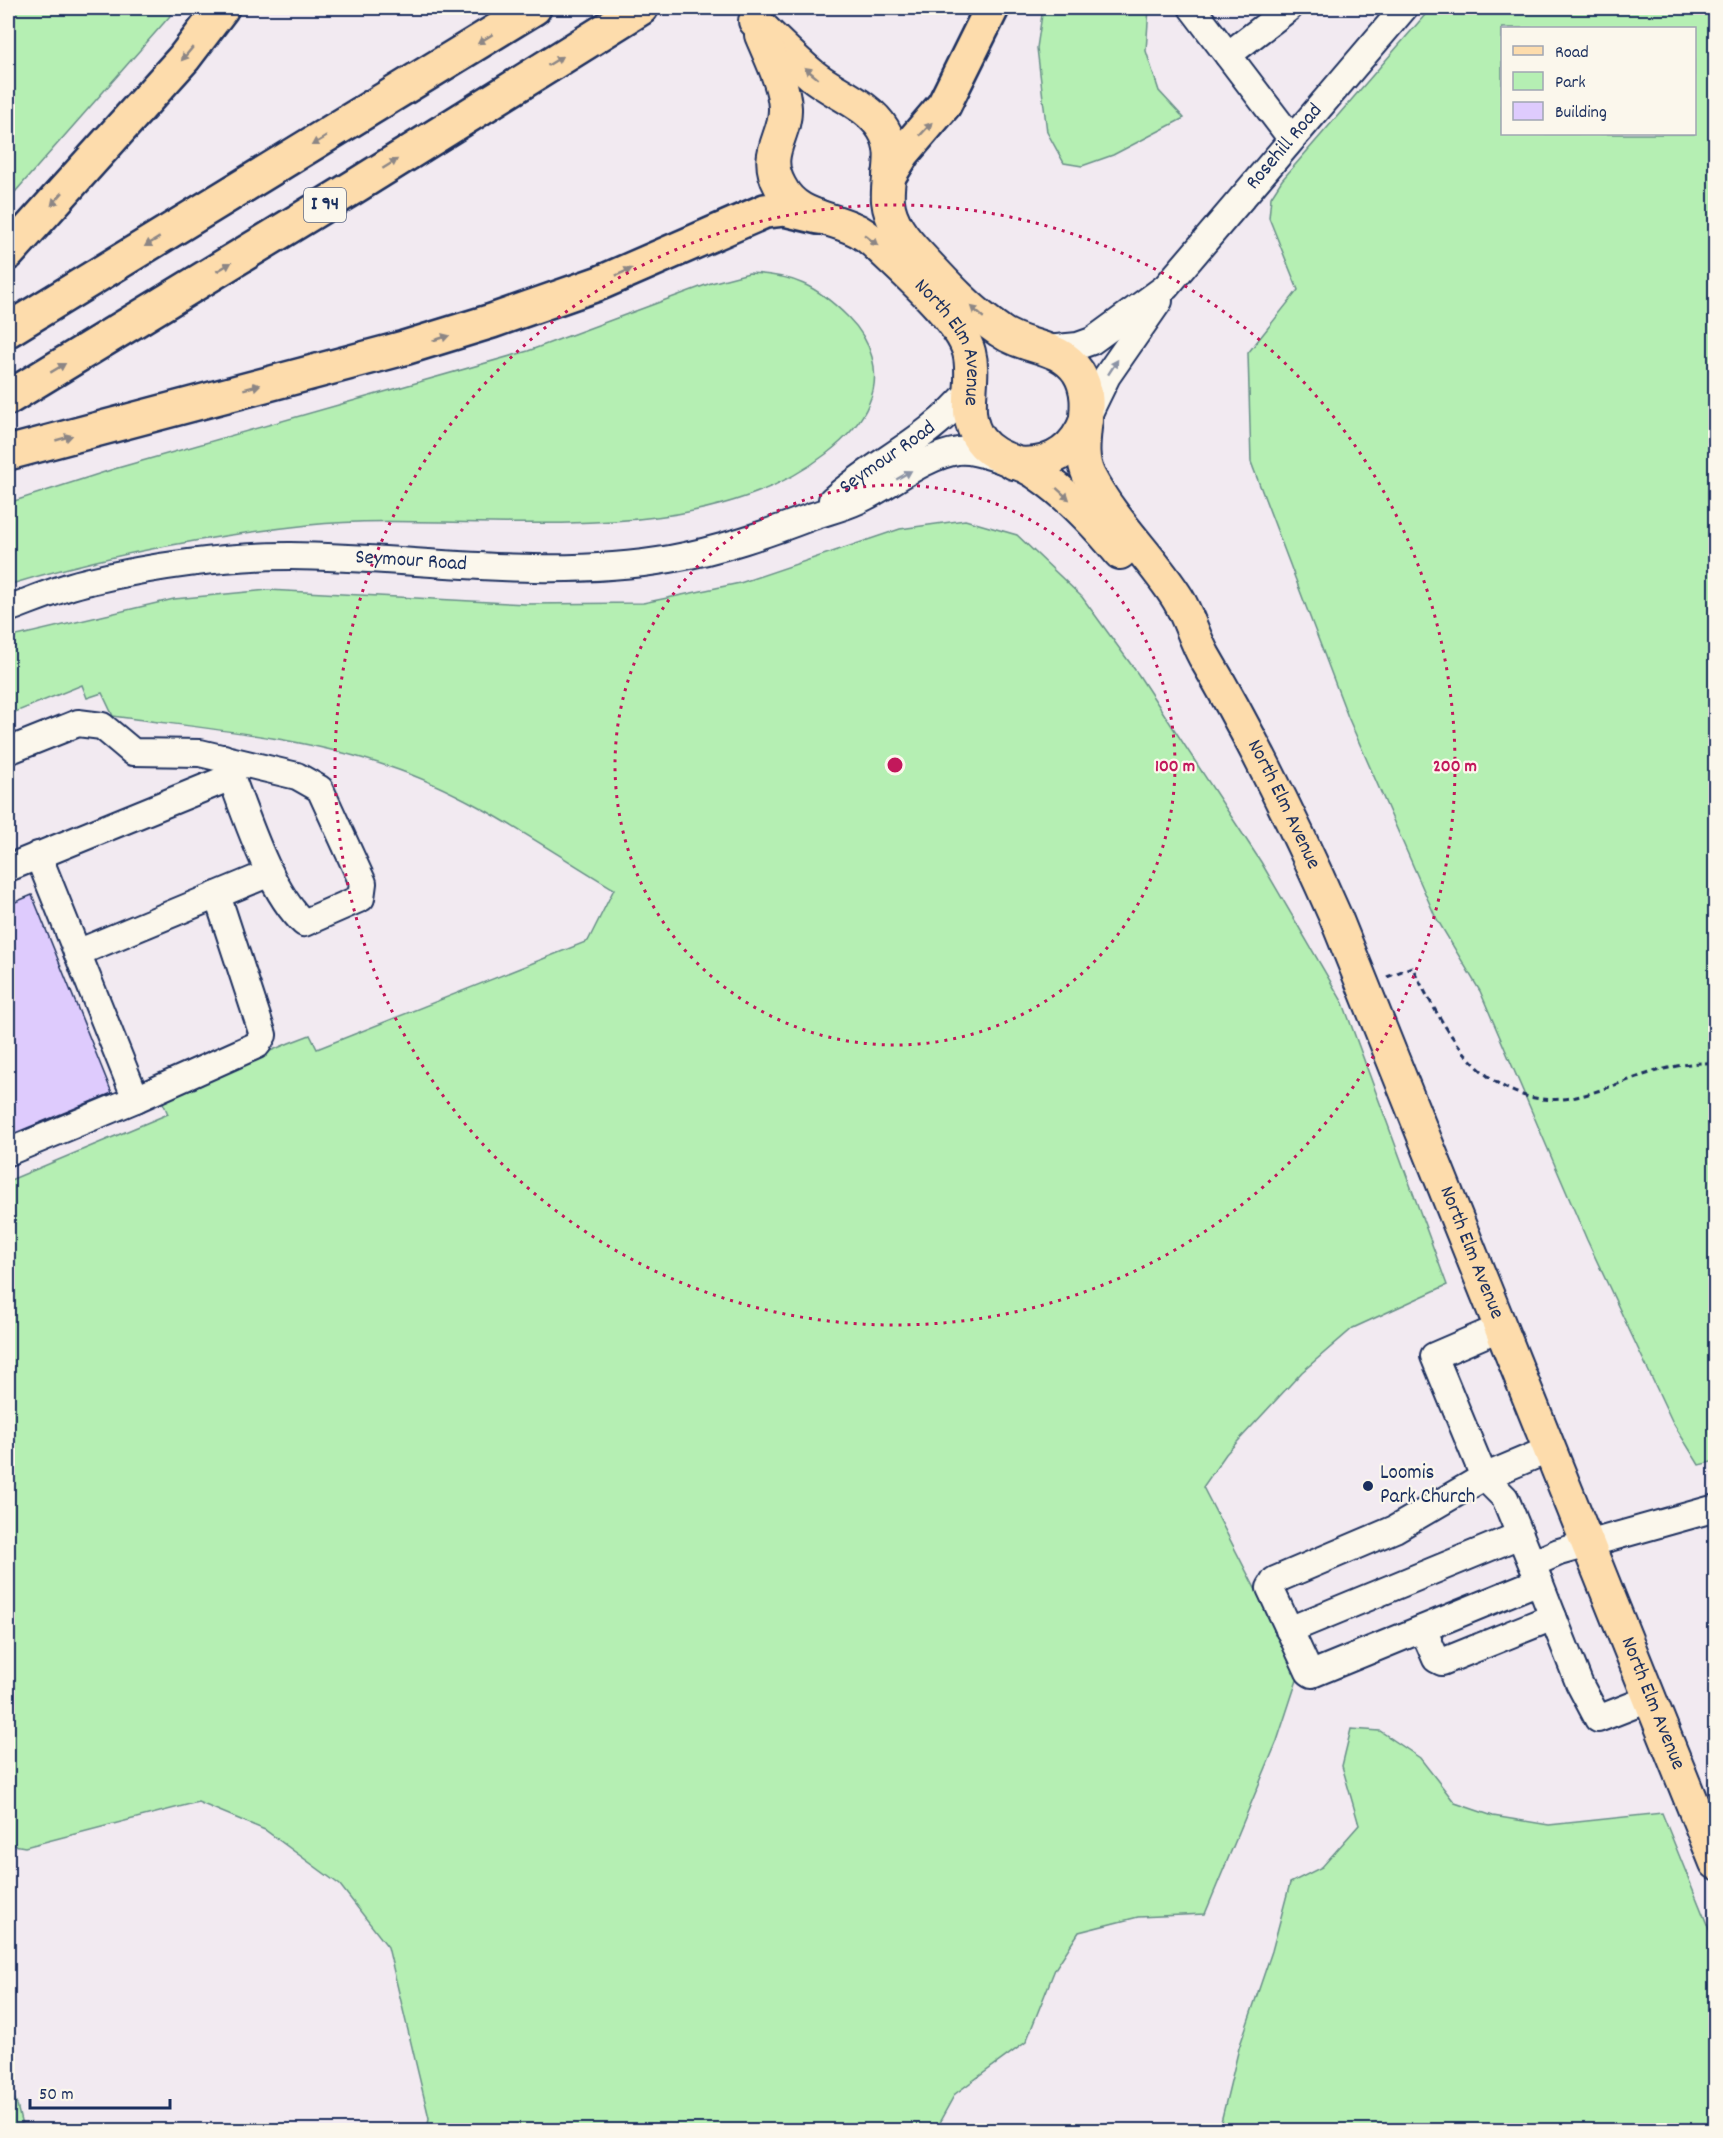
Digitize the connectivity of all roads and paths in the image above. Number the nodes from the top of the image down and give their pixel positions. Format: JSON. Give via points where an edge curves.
{"nodes":[{"id":1,"x":222,"y":8,"type":"edge"},
{"id":2,"x":534,"y":8,"type":"edge"},
{"id":3,"x":641,"y":8,"type":"edge"},
{"id":4,"x":992,"y":8,"type":"edge"},
{"id":5,"x":1192,"y":8,"type":"edge"},
{"id":6,"x":1289,"y":8,"type":"edge"},
{"id":7,"x":1404,"y":8,"type":"edge"},
{"id":8,"x":751,"y":14,"type":"edge"},
{"id":9,"x":1228,"y":55,"type":"junction"},
{"id":10,"x":859,"y":106,"type":"junction"},
{"id":11,"x":779,"y":133,"type":"junction"},
{"id":12,"x":1291,"y":138,"type":"junction"},
{"id":13,"x":890,"y":174,"type":"junction"},
{"id":14,"x":818,"y":217,"type":"junction"},
{"id":15,"x":8,"y":253,"type":"edge"},
{"id":16,"x":1166,"y":287,"type":"junction"},
{"id":17,"x":8,"y":330,"type":"edge"},
{"id":18,"x":1046,"y":348,"type":"junction"},
{"id":19,"x":971,"y":389,"type":"junction"},
{"id":20,"x":8,"y":398,"type":"edge"},
{"id":21,"x":1086,"y":419,"type":"junction"},
{"id":22,"x":8,"y":453,"type":"edge"},
{"id":23,"x":1014,"y":463,"type":"junction"},
{"id":24,"x":813,"y":516,"type":"junction"},
{"id":25,"x":8,"y":609,"type":"edge"},
{"id":26,"x":1202,"y":652,"type":"junction"},
{"id":27,"x":8,"y":751,"type":"edge"},
{"id":28,"x":227,"y":768,"type":"junction"},
{"id":29,"x":38,"y":855,"type":"junction"},
{"id":30,"x":8,"y":868,"type":"edge"},
{"id":31,"x":270,"y":873,"type":"junction"},
{"id":32,"x":217,"y":895,"type":"junction"},
{"id":33,"x":77,"y":953,"type":"junction"},
{"id":34,"x":1363,"y":987,"type":"junction"},
{"id":35,"x":1716,"y":1064,"type":"edge"},
{"id":36,"x":136,"y":1099,"type":"junction"},
{"id":37,"x":8,"y":1152,"type":"edge"},
{"id":38,"x":1499,"y":1328,"type":"junction"},
{"id":39,"x":1548,"y":1450,"type":"junction"},
{"id":40,"x":1484,"y":1477,"type":"junction"},
{"id":41,"x":1716,"y":1508,"type":"edge"},
{"id":42,"x":1520,"y":1535,"type":"junction"},
{"id":43,"x":1586,"y":1545,"type":"junction"},
{"id":44,"x":1536,"y":1572,"type":"junction"},
{"id":45,"x":1553,"y":1617,"type":"junction"},
{"id":46,"x":1423,"y":1629,"type":"junction"},
{"id":47,"x":1289,"y":1630,"type":"junction"},
{"id":48,"x":1649,"y":1699,"type":"junction"},
{"id":49,"x":1716,"y":1863,"type":"edge"}],
"edges":[{"from":1,"to":15,"type":"highway","one_way":true,"via":[[184,58]]},
{"from":2,"to":17,"type":"highway","one_way":true},
{"from":20,"to":3,"type":"highway","number":"I 94","one_way":true},
{"from":13,"to":4,"type":"highway","one_way":true,"via":[[944,105]]},
{"from":5,"to":9,"type":"street"},
{"from":6,"to":9,"type":"street"},
{"from":7,"to":12,"type":"street","name":"Rosehill Road"},
{"from":10,"to":8,"type":"main road","name":"North Elm Avenue","one_way":true,"via":[[812,75]]},
{"from":8,"to":11,"type":"main road","name":"North Elm Avenue","via":[[785,104]]},
{"from":9,"to":12,"type":"street"},
{"from":10,"to":11,"type":"main road","via":[[840,100],[814,103],[791,117]]},
{"from":10,"to":13,"type":"main road","name":"North Elm Avenue","via":[[875,118],[886,135],[891,154]]},
{"from":11,"to":14,"type":"main road","name":"North Elm Avenue","via":[[773,158],[778,184],[794,205]]},
{"from":12,"to":16,"type":"street","name":"Rosehill Road"},
{"from":13,"to":14,"type":"main road","via":[[877,197],[862,210],[837,218]]},
{"from":18,"to":13,"type":"main road","name":"North Elm Avenue","one_way":true,"via":[[1017,341],[998,330],[917,253],[890,213]]},
{"from":14,"to":19,"type":"main road","name":"North Elm Avenue","one_way":true,"via":[[865,235],[942,311],[968,349]]},
{"from":22,"to":14,"type":"highway","one_way":true,"via":[[492,321],[600,283],[758,213],[784,209]]},
{"from":16,"to":18,"type":"street","name":"Rosehill Road","via":[[1092,341]]},
{"from":21,"to":16,"type":"street","name":"Rosehill Road","one_way":true,"via":[[1107,376]]},
{"from":18,"to":19,"type":"main road","name":"Seymour Road","via":[[1024,346],[1002,352],[984,365]]},
{"from":18,"to":21,"type":"main road","name":"North Elm Avenue","via":[[1066,359],[1080,376],[1087,397]]},
{"from":19,"to":23,"type":"main road","name":"North Elm Avenue","via":[[970,417],[979,438],[994,454]]},
{"from":19,"to":24,"type":"street","name":"Seymour Road","via":[[929,431]]},
{"from":21,"to":23,"type":"main road","name":"Rosehill Road","via":[[1077,440],[1059,456],[1037,464]]},
{"from":21,"to":26,"type":"main road","name":"North Elm Avenue","via":[[1083,458],[1088,474],[1108,507],[1177,597]]},
{"from":24,"to":23,"type":"street","name":"Seymour Road","one_way":true,"via":[[856,501],[950,453],[969,451]]},
{"from":23,"to":26,"type":"main road","name":"North Elm Avenue","one_way":true,"via":[[1050,482],[1092,522],[1171,621]]},
{"from":24,"to":25,"type":"street","name":"Seymour Road","via":[[761,537],[712,550],[623,566],[543,570],[314,557],[242,559],[90,580]]},
{"from":26,"to":34,"type":"main road","name":"North Elm Avenue","via":[[1248,729],[1281,796]]},
{"from":27,"to":28,"type":"street","via":[[78,723],[102,726],[133,752],[200,753]]},
{"from":28,"to":29,"type":"street"},
{"from":28,"to":31,"type":"street"},
{"from":28,"to":31,"type":"street","via":[[297,776],[320,789],[363,883],[361,898],[304,923],[294,914]]},
{"from":29,"to":30,"type":"street"},
{"from":29,"to":33,"type":"street"},
{"from":31,"to":32,"type":"street"},
{"from":32,"to":33,"type":"street"},
{"from":32,"to":36,"type":"street","via":[[263,1035],[257,1045]]},
{"from":33,"to":36,"type":"street"},
{"from":34,"to":35,"type":"path","via":[[1412,967],[1449,1033],[1473,1063],[1503,1086],[1538,1098],[1574,1098],[1649,1072],[1698,1063]]},
{"from":34,"to":38,"type":"main road","name":"North Elm Avenue"},
{"from":36,"to":37,"type":"street"},
{"from":38,"to":39,"type":"main road","name":"North Elm Avenue"},
{"from":38,"to":40,"type":"street","via":[[1434,1356]]},
{"from":39,"to":40,"type":"street"},
{"from":39,"to":43,"type":"main road","name":"North Elm Avenue"},
{"from":40,"to":42,"type":"street","via":[[1505,1498]]},
{"from":40,"to":47,"type":"street","via":[[1395,1529],[1275,1580],[1270,1588]]},
{"from":41,"to":43,"type":"street"},
{"from":42,"to":44,"type":"street"},
{"from":42,"to":47,"type":"street"},
{"from":43,"to":44,"type":"street","via":[[1559,1552]]},
{"from":43,"to":48,"type":"main road","name":"North Elm Avenue"},
{"from":44,"to":45,"type":"street"},
{"from":44,"to":46,"type":"street"},
{"from":45,"to":46,"type":"street","via":[[1442,1662],[1436,1659]]},
{"from":45,"to":48,"type":"street","via":[[1598,1719]]},
{"from":46,"to":47,"type":"street","via":[[1312,1674]]},
{"from":48,"to":49,"type":"main road","name":"North Elm Avenue"}]}
